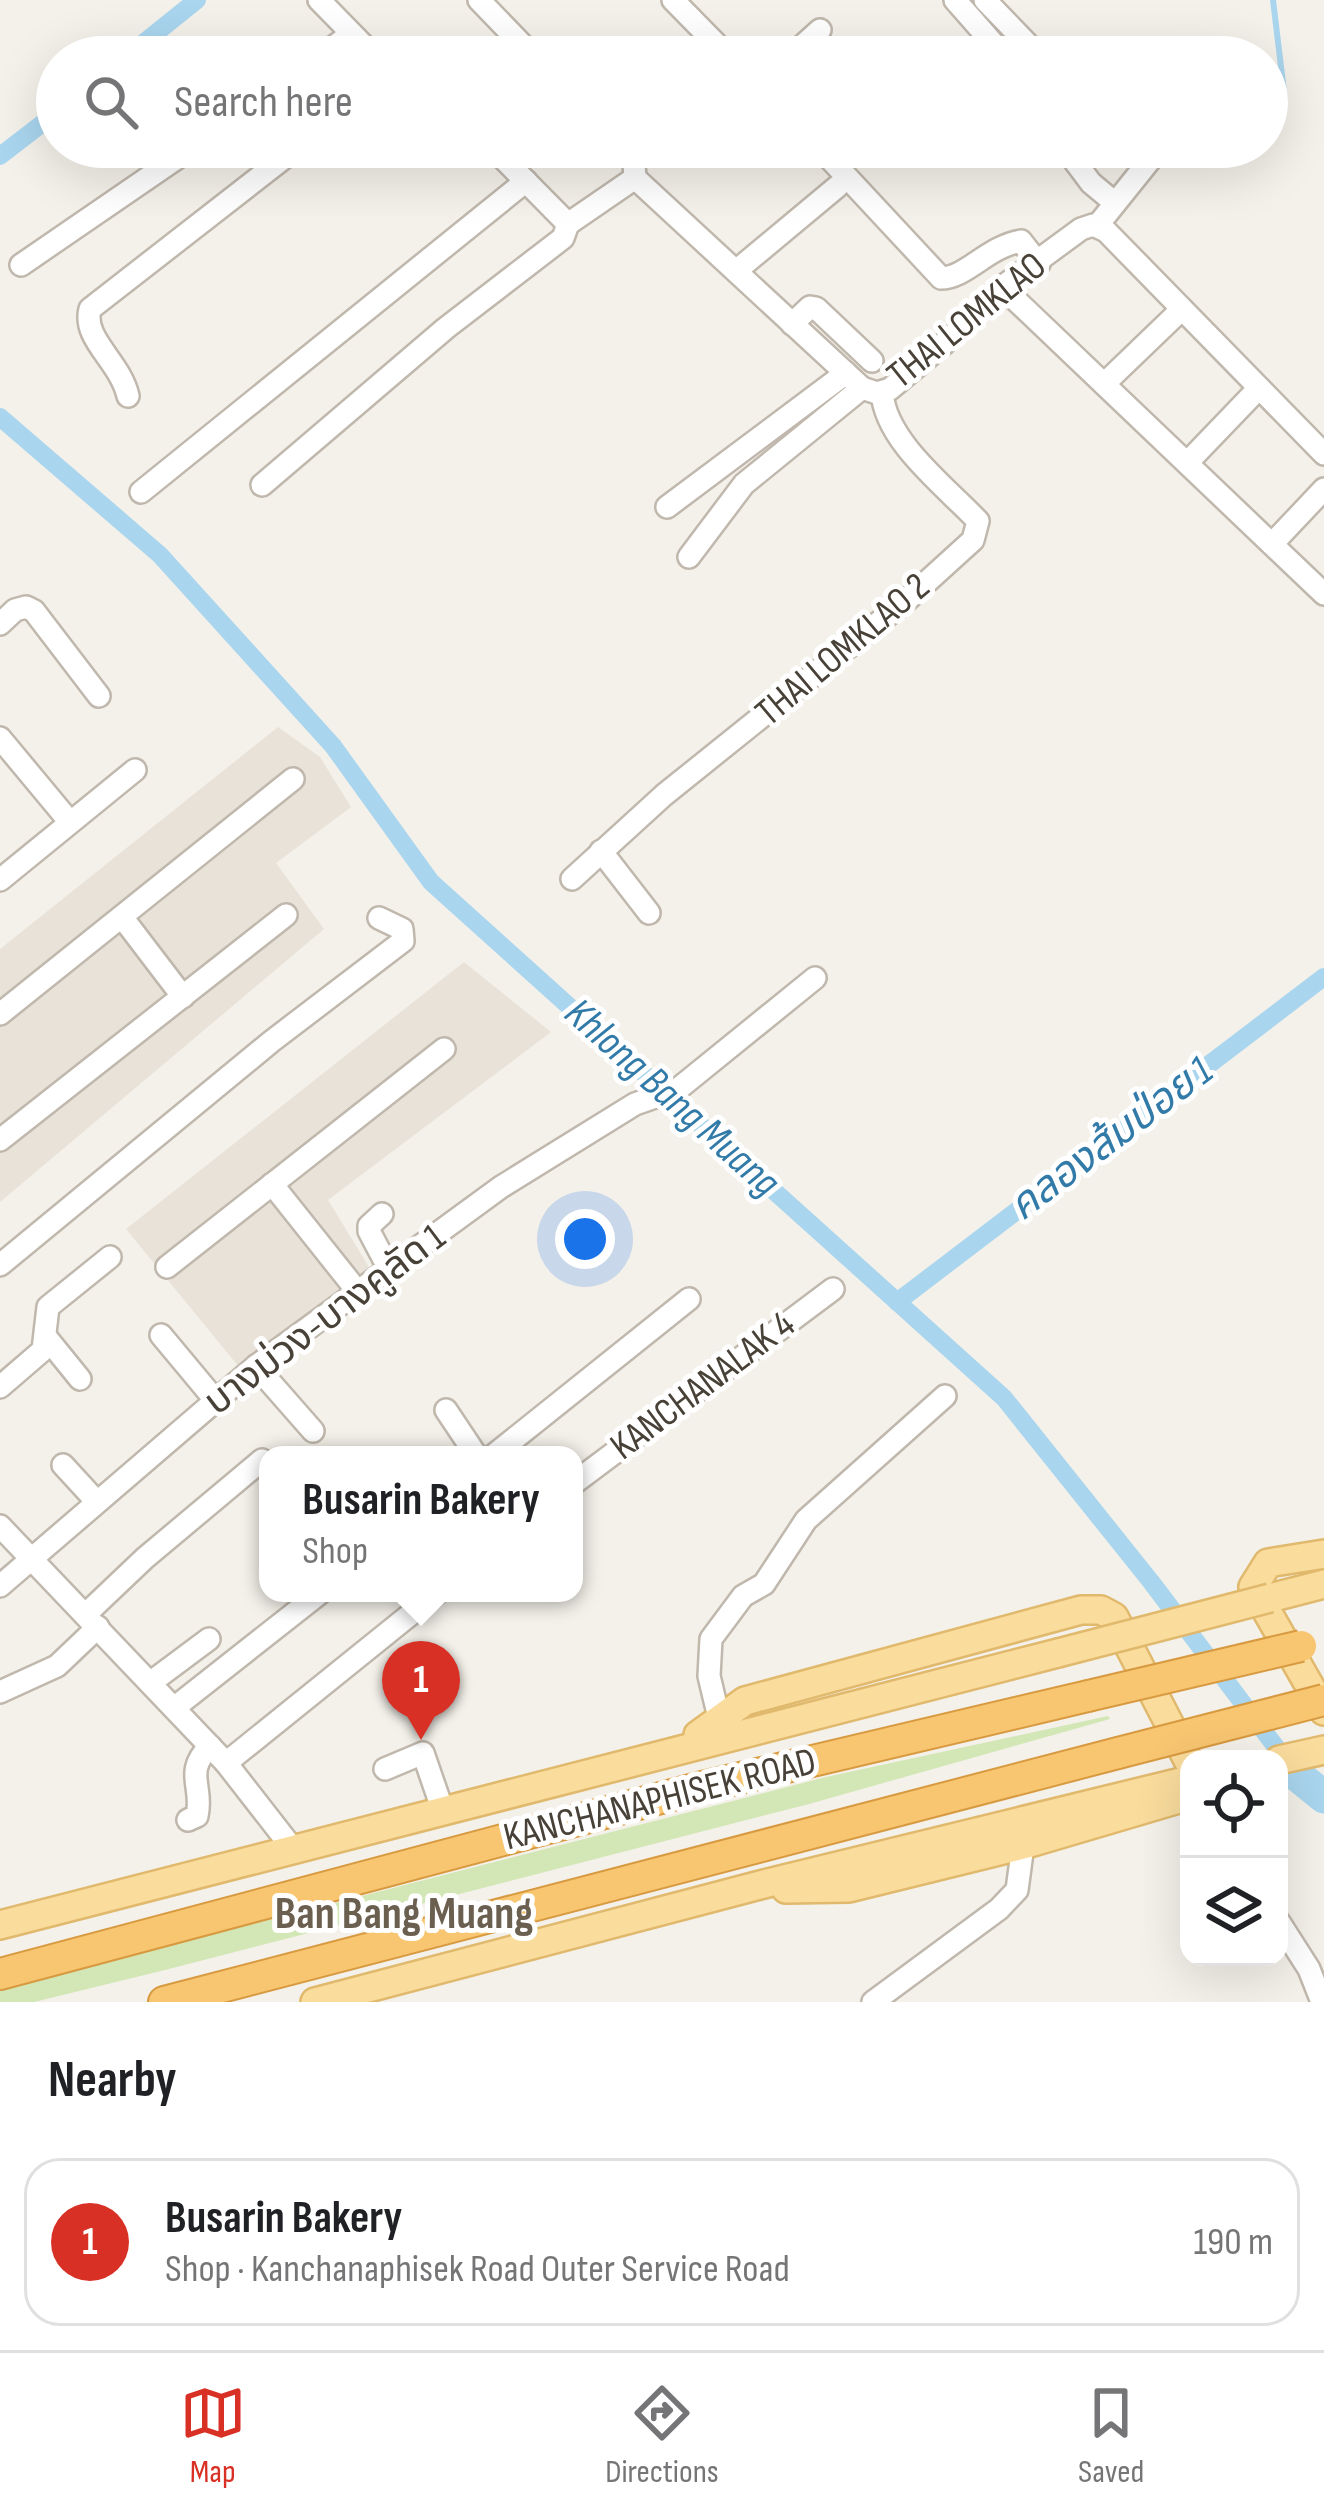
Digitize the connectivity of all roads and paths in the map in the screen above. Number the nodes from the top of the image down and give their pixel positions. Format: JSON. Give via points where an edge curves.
{"nodes":[{"id":1,"x":319,"y":0,"type":"edge"},
{"id":2,"x":479,"y":0,"type":"edge"},
{"id":3,"x":673,"y":0,"type":"edge"},
{"id":4,"x":955,"y":0,"type":"edge"},
{"id":5,"x":985,"y":0,"type":"edge"},
{"id":6,"x":820,"y":30,"type":"dead end"},
{"id":7,"x":351,"y":34,"type":"junction"},
{"id":8,"x":348,"y":36,"type":"edge"},
{"id":9,"x":354,"y":36,"type":"edge"},
{"id":10,"x":514,"y":36,"type":"edge"},
{"id":11,"x":708,"y":36,"type":"edge"},
{"id":12,"x":813,"y":36,"type":"edge"},
{"id":13,"x":987,"y":36,"type":"edge"},
{"id":14,"x":1020,"y":36,"type":"edge"},
{"id":15,"x":162,"y":168,"type":"edge"},
{"id":16,"x":271,"y":168,"type":"edge"},
{"id":17,"x":513,"y":168,"type":"edge"},
{"id":18,"x":634,"y":168,"type":"edge"},
{"id":19,"x":839,"y":168,"type":"edge"},
{"id":20,"x":1080,"y":168,"type":"edge"},
{"id":21,"x":1143,"y":168,"type":"edge"},
{"id":22,"x":635,"y":178,"type":"junction"},
{"id":23,"x":526,"y":182,"type":"junction"},
{"id":24,"x":838,"y":186,"type":"dead end"},
{"id":25,"x":1115,"y":202,"type":"junction"},
{"id":26,"x":568,"y":224,"type":"junction"},
{"id":27,"x":1097,"y":226,"type":"junction"},
{"id":28,"x":1039,"y":264,"type":"junction"},
{"id":29,"x":21,"y":265,"type":"dead end"},
{"id":30,"x":736,"y":271,"type":"junction"},
{"id":31,"x":1002,"y":287,"type":"junction"},
{"id":32,"x":1182,"y":309,"type":"junction"},
{"id":33,"x":792,"y":323,"type":"junction"},
{"id":34,"x":872,"y":361,"type":"dead end"},
{"id":35,"x":863,"y":384,"type":"junction"},
{"id":36,"x":1104,"y":384,"type":"junction"},
{"id":37,"x":1259,"y":388,"type":"junction"},
{"id":38,"x":128,"y":397,"type":"dead end"},
{"id":39,"x":1324,"y":454,"type":"edge"},
{"id":40,"x":1186,"y":463,"type":"junction"},
{"id":41,"x":262,"y":485,"type":"dead end"},
{"id":42,"x":1324,"y":489,"type":"edge"},
{"id":43,"x":141,"y":492,"type":"dead end"},
{"id":44,"x":667,"y":507,"type":"dead end"},
{"id":45,"x":1272,"y":544,"type":"junction"},
{"id":46,"x":689,"y":557,"type":"dead end"},
{"id":47,"x":1324,"y":593,"type":"edge"},
{"id":48,"x":0,"y":624,"type":"edge"},
{"id":49,"x":99,"y":696,"type":"dead end"},
{"id":50,"x":0,"y":738,"type":"edge"},
{"id":51,"x":135,"y":770,"type":"dead end"},
{"id":52,"x":293,"y":779,"type":"dead end"},
{"id":53,"x":69,"y":821,"type":"junction"},
{"id":54,"x":601,"y":851,"type":"junction"},
{"id":55,"x":572,"y":879,"type":"dead end"},
{"id":56,"x":0,"y":880,"type":"edge"},
{"id":57,"x":649,"y":913,"type":"dead end"},
{"id":58,"x":286,"y":915,"type":"dead end"},
{"id":59,"x":122,"y":917,"type":"junction"},
{"id":60,"x":379,"y":918,"type":"dead end"},
{"id":61,"x":815,"y":977,"type":"dead end"},
{"id":62,"x":183,"y":997,"type":"junction"},
{"id":63,"x":0,"y":1014,"type":"edge"},
{"id":64,"x":445,"y":1049,"type":"dead end"},
{"id":65,"x":0,"y":1140,"type":"edge"},
{"id":66,"x":272,"y":1184,"type":"junction"},
{"id":67,"x":382,"y":1214,"type":"dead end"},
{"id":68,"x":110,"y":1257,"type":"dead end"},
{"id":69,"x":0,"y":1264,"type":"edge"},
{"id":70,"x":166,"y":1267,"type":"dead end"},
{"id":71,"x":389,"y":1270,"type":"junction"},
{"id":72,"x":833,"y":1289,"type":"dead end"},
{"id":73,"x":358,"y":1292,"type":"junction"},
{"id":74,"x":689,"y":1298,"type":"dead end"},
{"id":75,"x":161,"y":1335,"type":"dead end"},
{"id":76,"x":46,"y":1337,"type":"junction"},
{"id":77,"x":256,"y":1366,"type":"junction"},
{"id":78,"x":80,"y":1379,"type":"dead end"},
{"id":79,"x":0,"y":1387,"type":"edge"},
{"id":80,"x":945,"y":1396,"type":"dead end"},
{"id":81,"x":216,"y":1401,"type":"junction"},
{"id":82,"x":446,"y":1410,"type":"dead end"},
{"id":83,"x":313,"y":1431,"type":"dead end"},
{"id":84,"x":470,"y":1446,"type":"edge"},
{"id":85,"x":505,"y":1446,"type":"edge"},
{"id":86,"x":259,"y":1463,"type":"edge"},
{"id":87,"x":63,"y":1465,"type":"dead end"},
{"id":88,"x":583,"y":1476,"type":"edge"},
{"id":89,"x":97,"y":1502,"type":"junction"},
{"id":90,"x":0,"y":1526,"type":"edge"},
{"id":91,"x":1324,"y":1554,"type":"edge"},
{"id":92,"x":31,"y":1558,"type":"junction"},
{"id":93,"x":1324,"y":1584,"type":"edge"},
{"id":94,"x":0,"y":1586,"type":"edge"},
{"id":95,"x":309,"y":1602,"type":"edge"},
{"id":96,"x":425,"y":1602,"type":"edge"},
{"id":97,"x":91,"y":1621,"type":"junction"},
{"id":98,"x":209,"y":1639,"type":"dead end"},
{"id":99,"x":1313,"y":1643,"type":"edge"},
{"id":100,"x":150,"y":1683,"type":"junction"},
{"id":101,"x":0,"y":1692,"type":"edge"},
{"id":102,"x":1324,"y":1700,"type":"edge"},
{"id":103,"x":174,"y":1708,"type":"junction"},
{"id":104,"x":1324,"y":1711,"type":"edge"},
{"id":105,"x":720,"y":1722,"type":"junction"},
{"id":106,"x":674,"y":1750,"type":"junction"},
{"id":107,"x":1183,"y":1750,"type":"edge"},
{"id":108,"x":1324,"y":1750,"type":"edge"},
{"id":109,"x":218,"y":1755,"type":"junction"},
{"id":110,"x":1288,"y":1758,"type":"edge"},
{"id":111,"x":385,"y":1769,"type":"dead end"},
{"id":112,"x":1180,"y":1782,"type":"edge"},
{"id":113,"x":1180,"y":1799,"type":"edge"},
{"id":114,"x":442,"y":1808,"type":"junction"},
{"id":115,"x":188,"y":1820,"type":"dead end"},
{"id":116,"x":1023,"y":1845,"type":"junction"},
{"id":117,"x":293,"y":1849,"type":"junction"},
{"id":118,"x":760,"y":1885,"type":"junction"},
{"id":119,"x":0,"y":1924,"type":"edge"},
{"id":120,"x":1288,"y":1936,"type":"edge"},
{"id":121,"x":0,"y":1974,"type":"edge"},
{"id":122,"x":403,"y":1991,"type":"edge"},
{"id":123,"x":164,"y":2002,"type":"edge"},
{"id":124,"x":315,"y":2002,"type":"edge"},
{"id":125,"x":873,"y":2002,"type":"edge"},
{"id":126,"x":1322,"y":2002,"type":"edge"}],
"edges":[{"from":1,"to":7,"type":"street"},
{"from":2,"to":10,"type":"street"},
{"from":3,"to":11,"type":"street"},
{"from":4,"to":13,"type":"street"},
{"from":5,"to":14,"type":"street"},
{"from":6,"to":12,"type":"street"},
{"from":7,"to":8,"type":"street"},
{"from":7,"to":9,"type":"street"},
{"from":15,"to":29,"type":"street"},
{"from":16,"to":38,"type":"street","via":[[90,309],[89,334],[117,364]]},
{"from":17,"to":23,"type":"street"},
{"from":18,"to":22,"type":"street"},
{"from":19,"to":28,"type":"street","via":[[941,278],[956,278],[987,252],[1021,242]]},
{"from":20,"to":25,"type":"street"},
{"from":21,"to":25,"type":"street"},
{"from":22,"to":26,"type":"street"},
{"from":22,"to":30,"type":"street","name":"THAI LOMKLAO"},
{"from":23,"to":26,"type":"street"},
{"from":23,"to":43,"type":"street"},
{"from":24,"to":30,"type":"street"},
{"from":25,"to":27,"type":"street"},
{"from":26,"to":41,"type":"street","via":[[563,238]]},
{"from":27,"to":28,"type":"street","name":"THAI LOMKLAO","via":[[1081,229]]},
{"from":27,"to":32,"type":"street"},
{"from":28,"to":31,"type":"street","name":"THAI LOMKLAO"},
{"from":30,"to":33,"type":"street","name":"THAI LOMKLAO"},
{"from":31,"to":35,"type":"street","name":"THAI LOMKLAO","via":[[890,389]]},
{"from":31,"to":36,"type":"street"},
{"from":32,"to":36,"type":"street"},
{"from":32,"to":37,"type":"street"},
{"from":33,"to":34,"type":"street","via":[[816,308]]},
{"from":33,"to":35,"type":"street","name":"THAI LOMKLAO"},
{"from":35,"to":44,"type":"street"},
{"from":35,"to":46,"type":"street","via":[[744,484]]},
{"from":35,"to":54,"type":"street","name":"THAI LOMKLAO 2","via":[[896,435],[978,521],[973,540]]},
{"from":36,"to":40,"type":"street"},
{"from":37,"to":39,"type":"street"},
{"from":37,"to":40,"type":"street"},
{"from":40,"to":45,"type":"street"},
{"from":42,"to":45,"type":"street"},
{"from":45,"to":47,"type":"street"},
{"from":48,"to":49,"type":"street","via":[[16,610],[34,611]]},
{"from":50,"to":53,"type":"street"},
{"from":51,"to":53,"type":"street"},
{"from":52,"to":59,"type":"street"},
{"from":53,"to":56,"type":"street"},
{"from":54,"to":55,"type":"street","name":"THAI LOMKLAO 2"},
{"from":54,"to":57,"type":"street"},
{"from":58,"to":62,"type":"street"},
{"from":59,"to":62,"type":"street"},
{"from":59,"to":63,"type":"street"},
{"from":60,"to":69,"type":"street","via":[[402,929],[403,941]]},
{"from":61,"to":71,"type":"street","name":"บางม่วง-บางคูลัด 1","via":[[678,1089],[635,1104],[501,1187]]},
{"from":62,"to":65,"type":"street"},
{"from":64,"to":66,"type":"street"},
{"from":66,"to":70,"type":"street"},
{"from":66,"to":73,"type":"street"},
{"from":67,"to":71,"type":"street","via":[[369,1232]]},
{"from":68,"to":76,"type":"street","via":[[48,1307]]},
{"from":71,"to":73,"type":"street","name":"บางม่วง-บางคูลัด 1"},
{"from":72,"to":88,"type":"street","name":"KANCHANALAK 4"},
{"from":73,"to":77,"type":"street","name":"บางม่วง-บางคูลัด 1"},
{"from":74,"to":85,"type":"street"},
{"from":75,"to":81,"type":"street"},
{"from":76,"to":78,"type":"street"},
{"from":76,"to":79,"type":"street","via":[[43,1350]]},
{"from":77,"to":81,"type":"street","name":"บางม่วง-บางคูลัด 1"},
{"from":77,"to":83,"type":"street"},
{"from":80,"to":105,"type":"street","via":[[806,1520],[764,1584],[743,1597],[711,1639]]},
{"from":81,"to":89,"type":"street","name":"บางม่วง-บางคูลัด 1"},
{"from":82,"to":84,"type":"street"},
{"from":86,"to":97,"type":"street","via":[[145,1558]]},
{"from":87,"to":89,"type":"street"},
{"from":89,"to":92,"type":"street","name":"บางม่วง-บางคูลัด 1"},
{"from":90,"to":92,"type":"street"},
{"from":91,"to":104,"type":"main road","via":[[1268,1563],[1253,1587]]},
{"from":92,"to":94,"type":"street","name":"บางม่วง-บางคูลัด 1"},
{"from":92,"to":97,"type":"street"},
{"from":93,"to":106,"type":"main road","bridge":true},
{"from":95,"to":103,"type":"street"},
{"from":96,"to":109,"type":"street"},
{"from":97,"to":100,"type":"street"},
{"from":97,"to":101,"type":"street","via":[[57,1666]]},
{"from":98,"to":100,"type":"street"},
{"from":99,"to":121,"type":"highway","name":"KANCHANAPHISEK ROAD","bridge":true,"via":[[702,1787]]},
{"from":100,"to":103,"type":"street"},
{"from":102,"to":123,"type":"highway","name":"KANCHANAPHISEK ROAD","bridge":true},
{"from":103,"to":109,"type":"street"},
{"from":105,"to":106,"type":"main road"},
{"from":105,"to":107,"type":"main road","via":[[746,1701],[1101,1610],[1114,1617]]},
{"from":106,"to":114,"type":"main road"},
{"from":108,"to":110,"type":"main road"},
{"from":109,"to":115,"type":"street","via":[[198,1758],[200,1807]]},
{"from":109,"to":117,"type":"street"},
{"from":111,"to":114,"type":"street","via":[[423,1753]]},
{"from":112,"to":118,"type":"main road"},
{"from":113,"to":116,"type":"main road"},
{"from":114,"to":117,"type":"main road"},
{"from":116,"to":118,"type":"main road","via":[[849,1888]]},
{"from":116,"to":125,"type":"street","via":[[1017,1890],[999,1909]]},
{"from":117,"to":119,"type":"main road"},
{"from":118,"to":122,"type":"main road"},
{"from":120,"to":126,"type":"street"},
{"from":122,"to":124,"type":"main road"}]}
